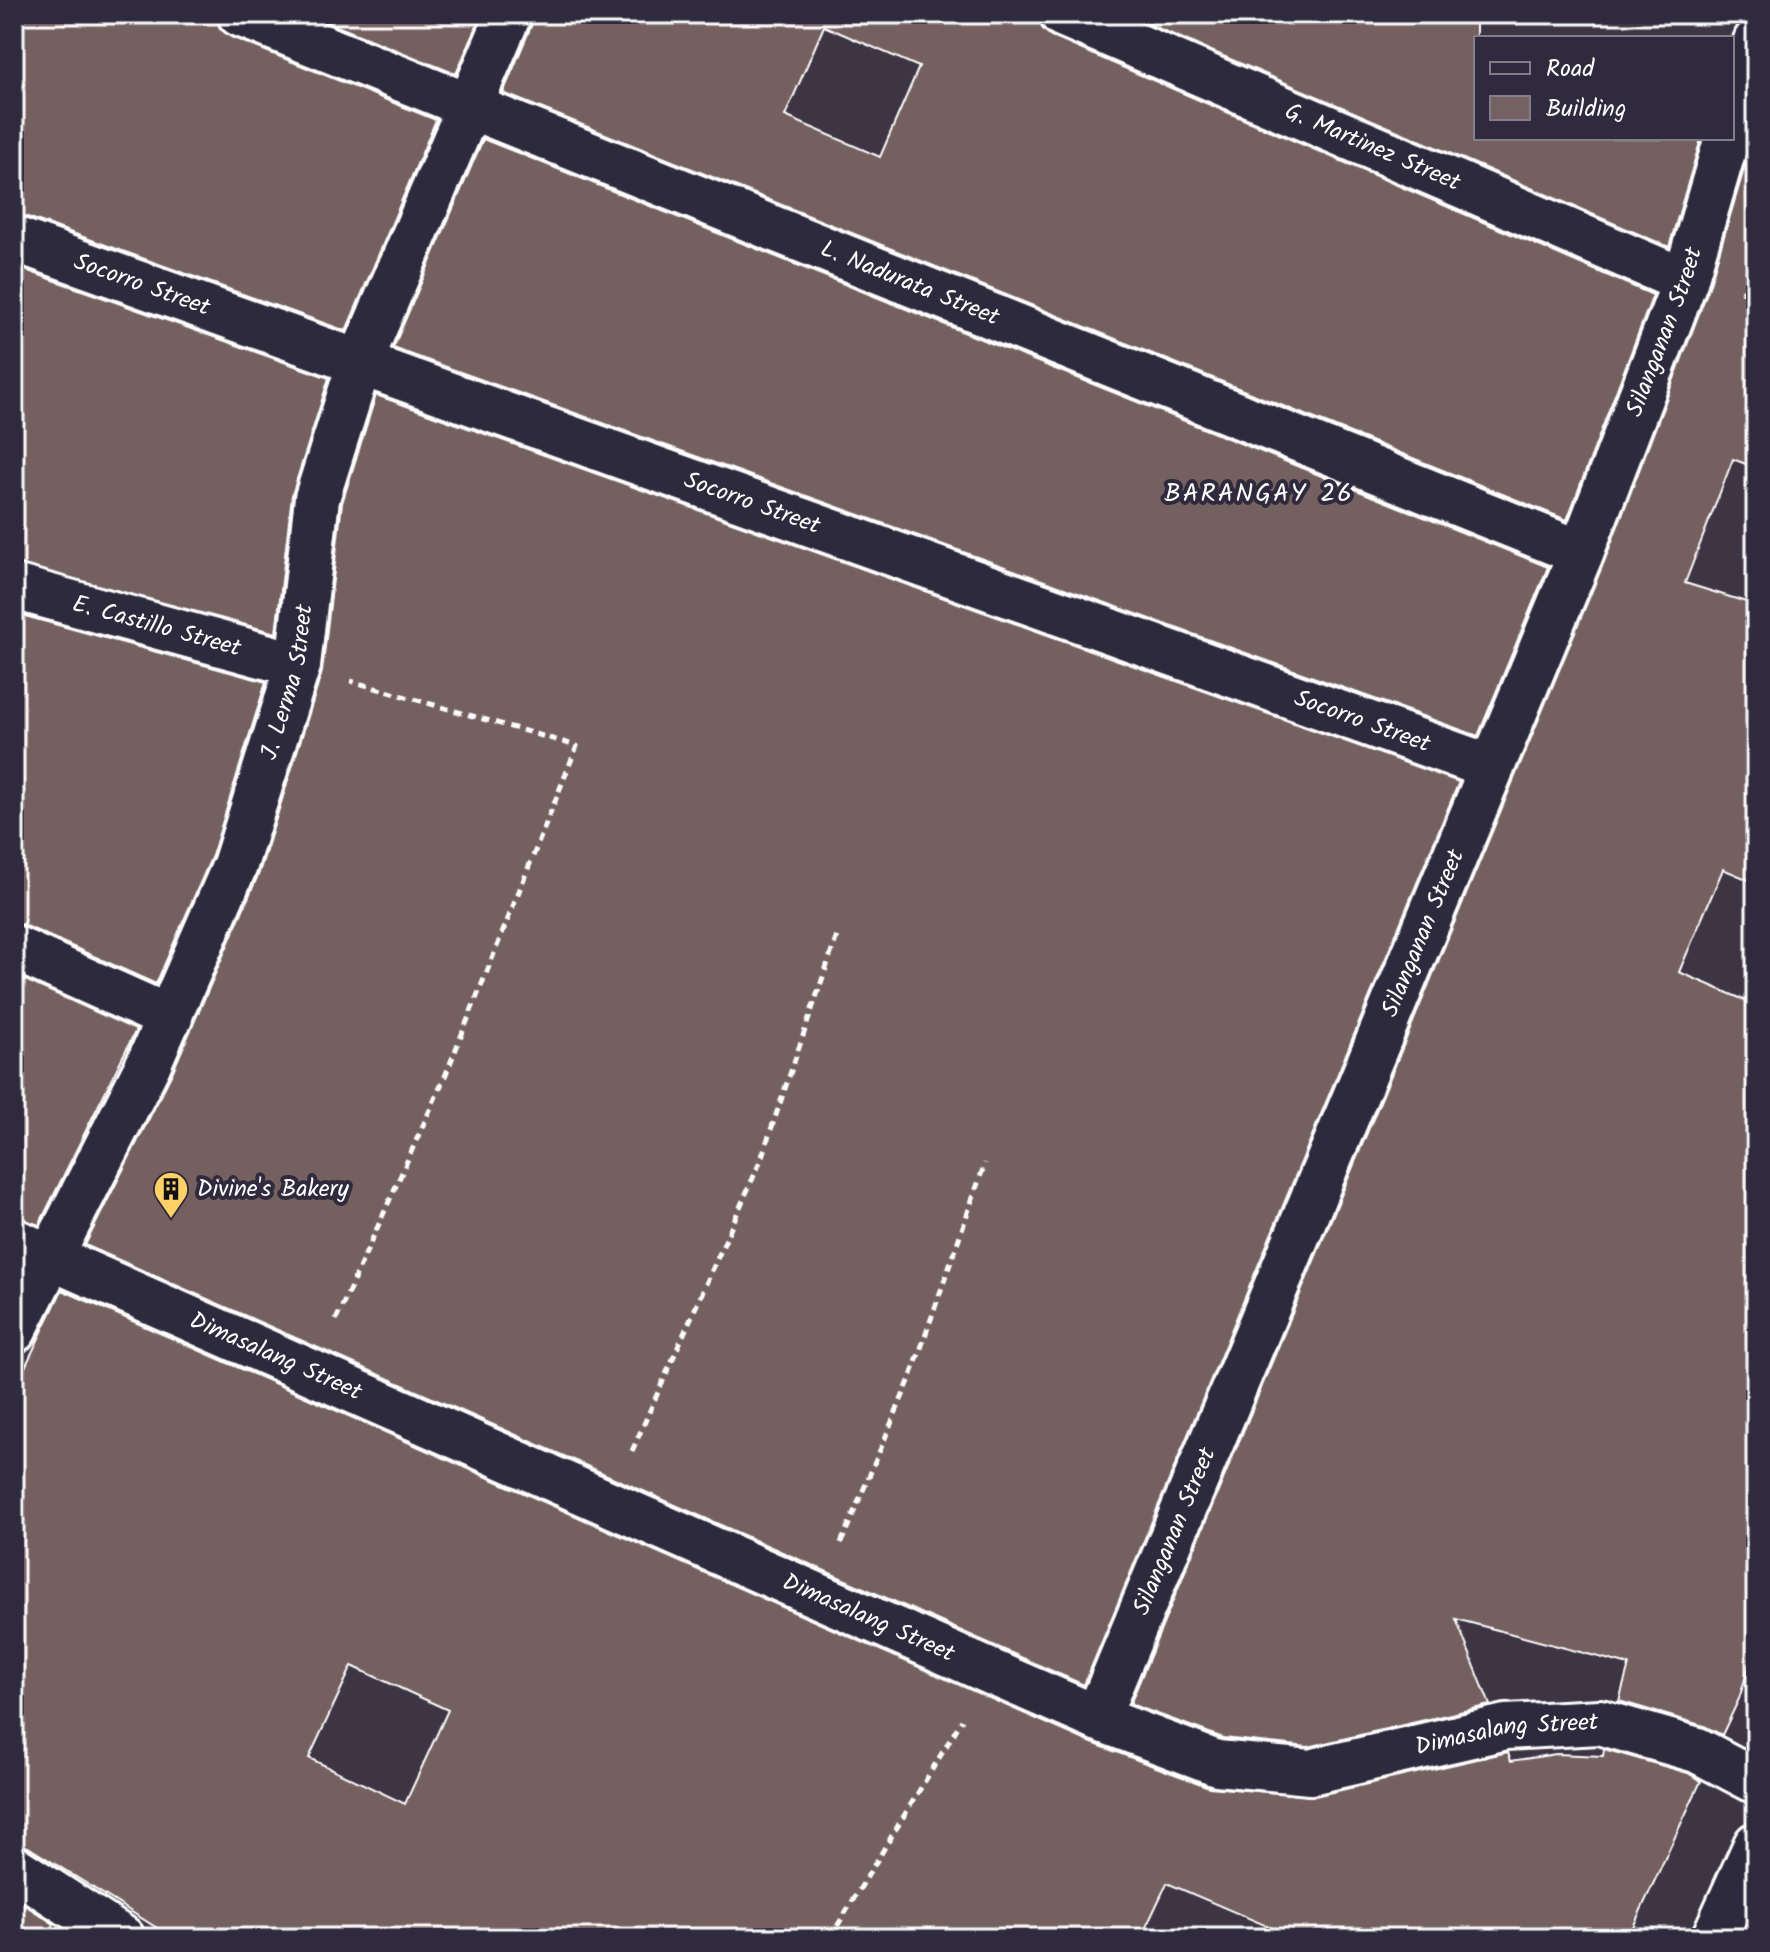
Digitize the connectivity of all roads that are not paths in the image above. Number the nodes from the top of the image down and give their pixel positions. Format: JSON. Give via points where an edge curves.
{"nodes":[{"id":1,"x":240,"y":14,"type":"edge"},
{"id":2,"x":509,"y":14,"type":"edge"},
{"id":3,"x":1062,"y":14,"type":"edge"},
{"id":4,"x":1756,"y":41,"type":"edge"},
{"id":5,"x":469,"y":106,"type":"junction"},
{"id":6,"x":1734,"y":115,"type":"edge"},
{"id":7,"x":1726,"y":140,"type":"edge"},
{"id":8,"x":14,"y":239,"type":"edge"},
{"id":9,"x":1685,"y":281,"type":"junction"},
{"id":10,"x":360,"y":362,"type":"junction"},
{"id":11,"x":1581,"y":553,"type":"junction"},
{"id":12,"x":14,"y":587,"type":"edge"},
{"id":13,"x":298,"y":665,"type":"junction"},
{"id":14,"x":1490,"y":767,"type":"junction"},
{"id":15,"x":14,"y":948,"type":"edge"},
{"id":16,"x":170,"y":1018,"type":"junction"},
{"id":17,"x":33,"y":1249,"type":"edge"},
{"id":18,"x":14,"y":1330,"type":"edge"},
{"id":19,"x":1097,"y":1718,"type":"junction"},
{"id":20,"x":1756,"y":1781,"type":"edge"},
{"id":21,"x":1756,"y":1845,"type":"edge"},
{"id":22,"x":14,"y":1868,"type":"edge"},
{"id":23,"x":101,"y":1932,"type":"edge"},
{"id":24,"x":1714,"y":1938,"type":"edge"}],
"edges":[{"from":1,"to":5,"type":"street","name":"L. Nadurata Street"},
{"from":2,"to":5,"type":"street","name":"J. Lerma Street"},
{"from":3,"to":9,"type":"street","name":"G. Martinez Street"},
{"from":4,"to":6,"type":"street"},
{"from":5,"to":10,"type":"street","name":"J. Lerma Street"},
{"from":5,"to":11,"type":"street","name":"L. Nadurata Street"},
{"from":7,"to":9,"type":"street","name":"Silanganan Street"},
{"from":8,"to":10,"type":"street","name":"Socorro Street"},
{"from":9,"to":11,"type":"street","name":"Silanganan Street"},
{"from":10,"to":13,"type":"street","name":"J. Lerma Street","via":[[317,498]]},
{"from":10,"to":14,"type":"street","name":"Socorro Street"},
{"from":11,"to":14,"type":"street","name":"Silanganan Street"},
{"from":12,"to":13,"type":"street","name":"E. Castillo Street"},
{"from":13,"to":16,"type":"street","name":"J. Lerma Street","via":[[235,865]]},
{"from":14,"to":19,"type":"street","name":"Silanganan Street"},
{"from":15,"to":16,"type":"street"},
{"from":16,"to":17,"type":"street","name":"J. Lerma Street"},
{"from":17,"to":18,"type":"street","name":"J. Lerma Street"},
{"from":17,"to":19,"type":"street","name":"Dimasalang Street"},
{"from":19,"to":20,"type":"street","name":"Dimasalang Street","via":[[1217,1763],[1310,1772],[1506,1727],[1600,1722],[1697,1750]]},
{"from":21,"to":24,"type":"street"},
{"from":22,"to":23,"type":"street"}]}
